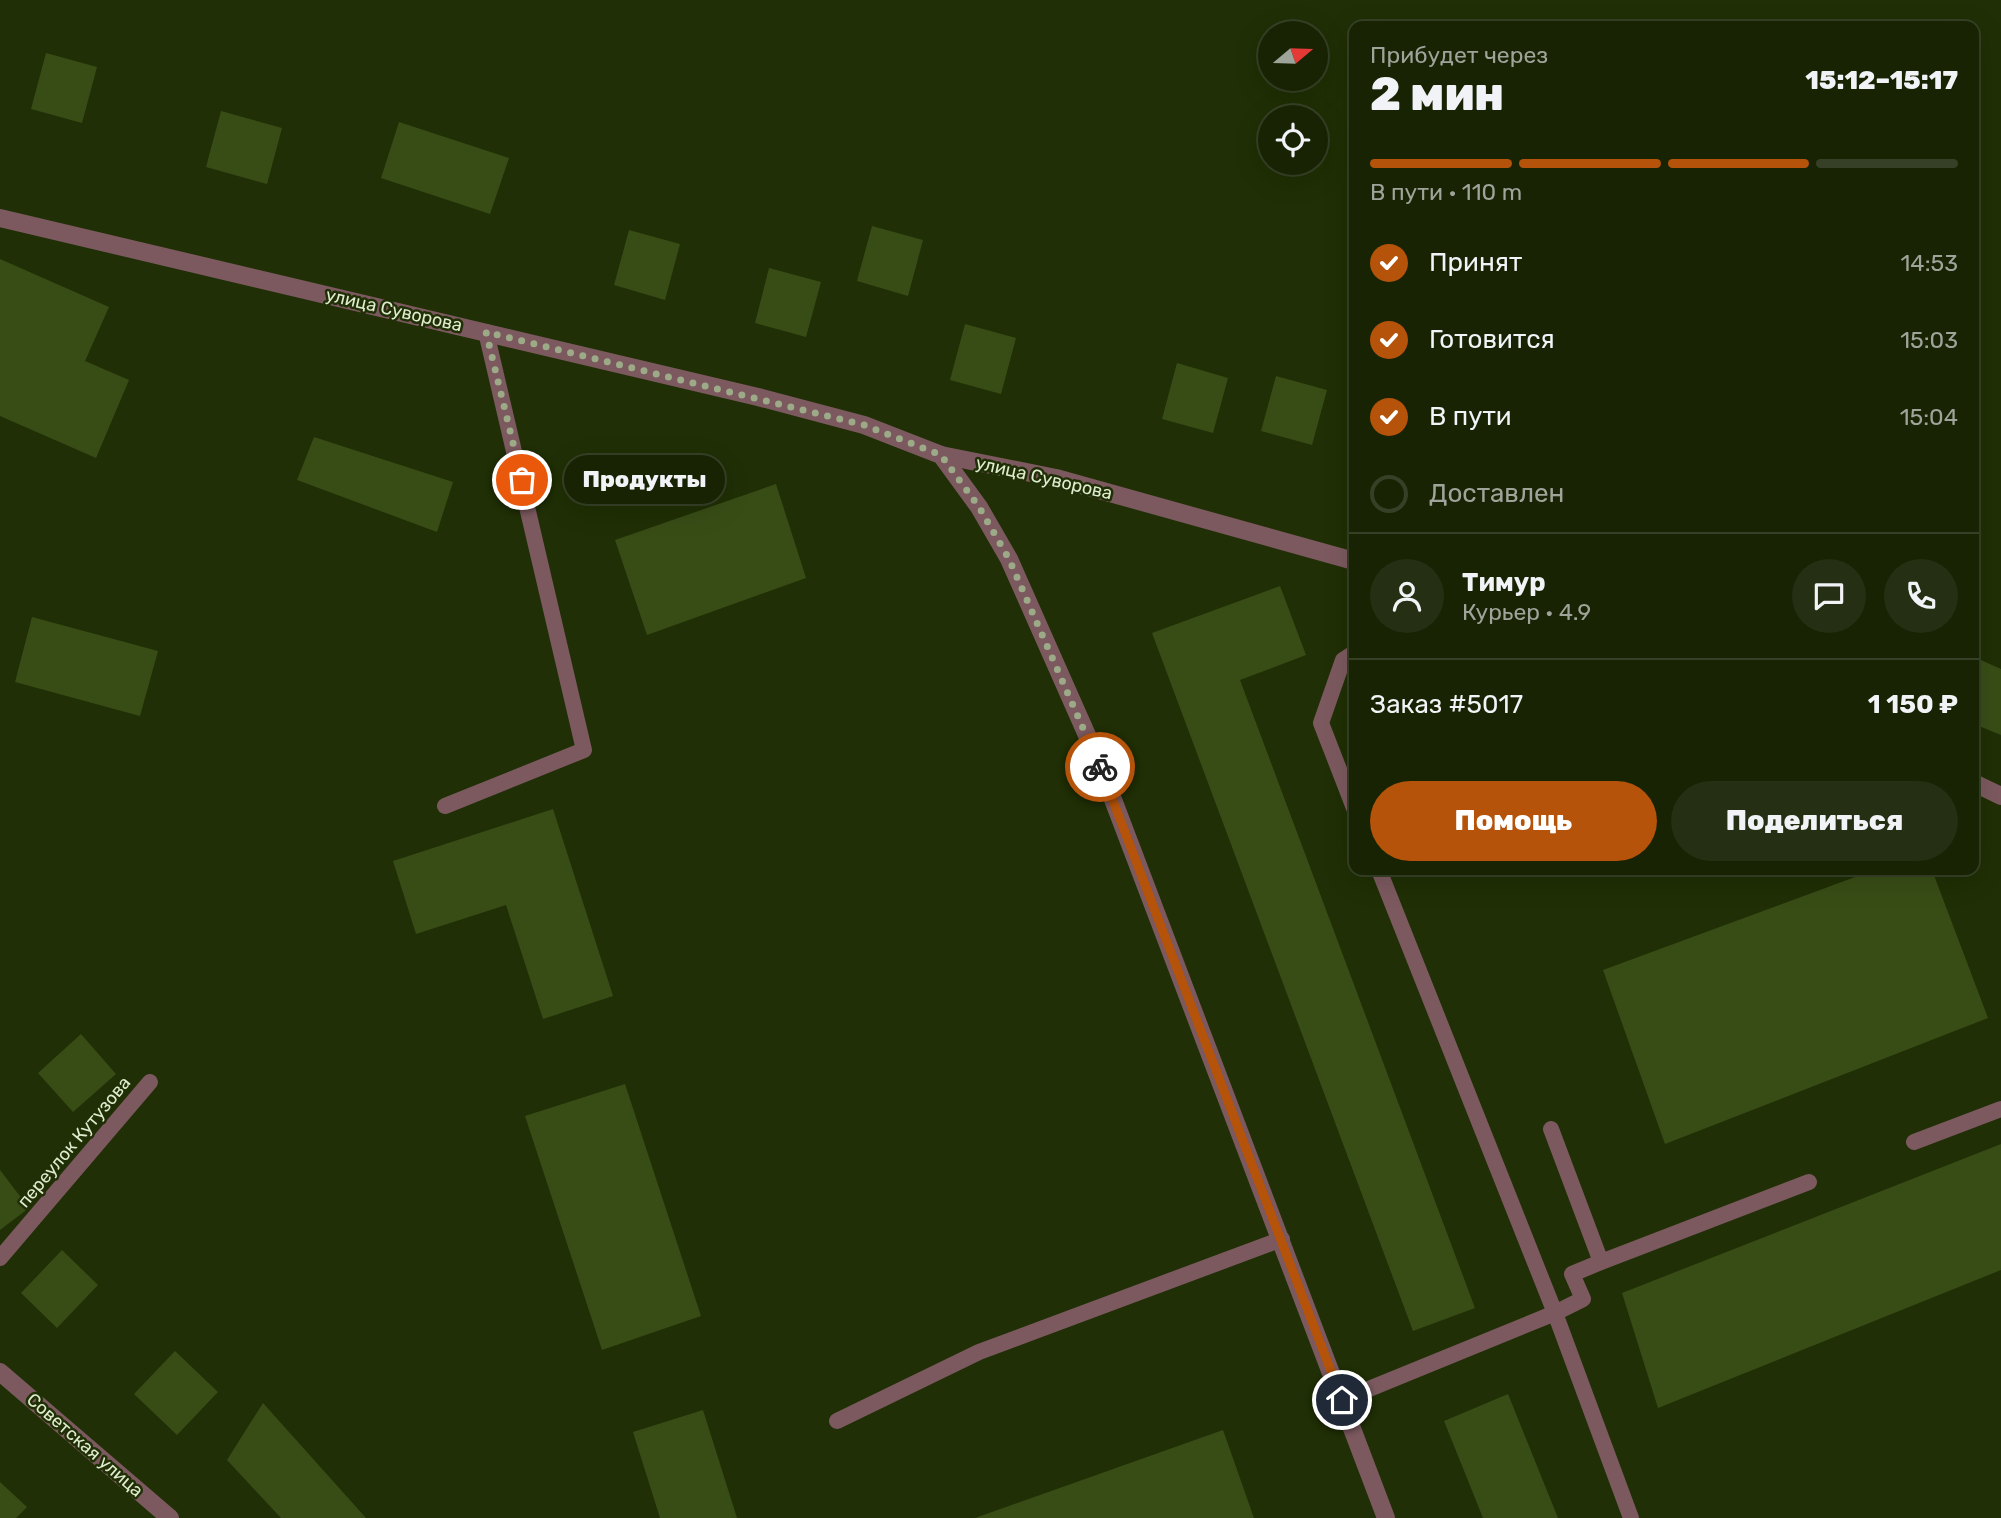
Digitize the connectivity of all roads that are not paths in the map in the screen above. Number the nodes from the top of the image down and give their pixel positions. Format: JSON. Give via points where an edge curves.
{"nodes":[{"id":1,"x":0,"y":218,"type":"edge"},
{"id":2,"x":486,"y":332,"type":"junction"},
{"id":3,"x":941,"y":455,"type":"junction"},
{"id":4,"x":1349,"y":560,"type":"edge"},
{"id":5,"x":1349,"y":656,"type":"edge"},
{"id":6,"x":1979,"y":785,"type":"edge"},
{"id":7,"x":1349,"y":795,"type":"edge"},
{"id":8,"x":2001,"y":796,"type":"edge"},
{"id":9,"x":445,"y":806,"type":"dead end"},
{"id":10,"x":1381,"y":875,"type":"edge"},
{"id":11,"x":150,"y":1082,"type":"dead end"},
{"id":12,"x":2001,"y":1109,"type":"edge"},
{"id":13,"x":1551,"y":1129,"type":"dead end"},
{"id":14,"x":1914,"y":1142,"type":"dead end"},
{"id":15,"x":1809,"y":1182,"type":"dead end"},
{"id":16,"x":1282,"y":1239,"type":"junction"},
{"id":17,"x":0,"y":1258,"type":"edge"},
{"id":18,"x":1601,"y":1262,"type":"junction"},
{"id":19,"x":1555,"y":1313,"type":"junction"},
{"id":20,"x":0,"y":1371,"type":"edge"},
{"id":21,"x":1342,"y":1400,"type":"junction"},
{"id":22,"x":837,"y":1421,"type":"dead end"},
{"id":23,"x":170,"y":1518,"type":"edge"},
{"id":24,"x":1386,"y":1518,"type":"edge"},
{"id":25,"x":1631,"y":1518,"type":"edge"}],
"edges":[{"from":1,"to":2,"type":"street","name":"улица Суворова"},
{"from":2,"to":3,"type":"street","name":"улица Суворова","via":[[864,425]]},
{"from":2,"to":9,"type":"lane","via":[[584,750]]},
{"from":3,"to":4,"type":"street","name":"улица Суворова","via":[[1056,478]]},
{"from":3,"to":16,"type":"street","via":[[1009,559],[1098,760]]},
{"from":5,"to":7,"type":"lane","via":[[1343,660],[1321,723]]},
{"from":6,"to":8,"type":"street"},
{"from":10,"to":19,"type":"lane"},
{"from":11,"to":17,"type":"lane","name":"переулок Кутузова"},
{"from":12,"to":14,"type":"lane"},
{"from":13,"to":18,"type":"lane"},
{"from":15,"to":18,"type":"lane"},
{"from":16,"to":21,"type":"street"},
{"from":16,"to":22,"type":"lane","via":[[979,1352]]},
{"from":18,"to":19,"type":"lane","via":[[1572,1274],[1583,1300]]},
{"from":19,"to":21,"type":"lane"},
{"from":19,"to":25,"type":"lane"},
{"from":20,"to":23,"type":"street","name":"Советская улица"},
{"from":21,"to":24,"type":"street"}]}
